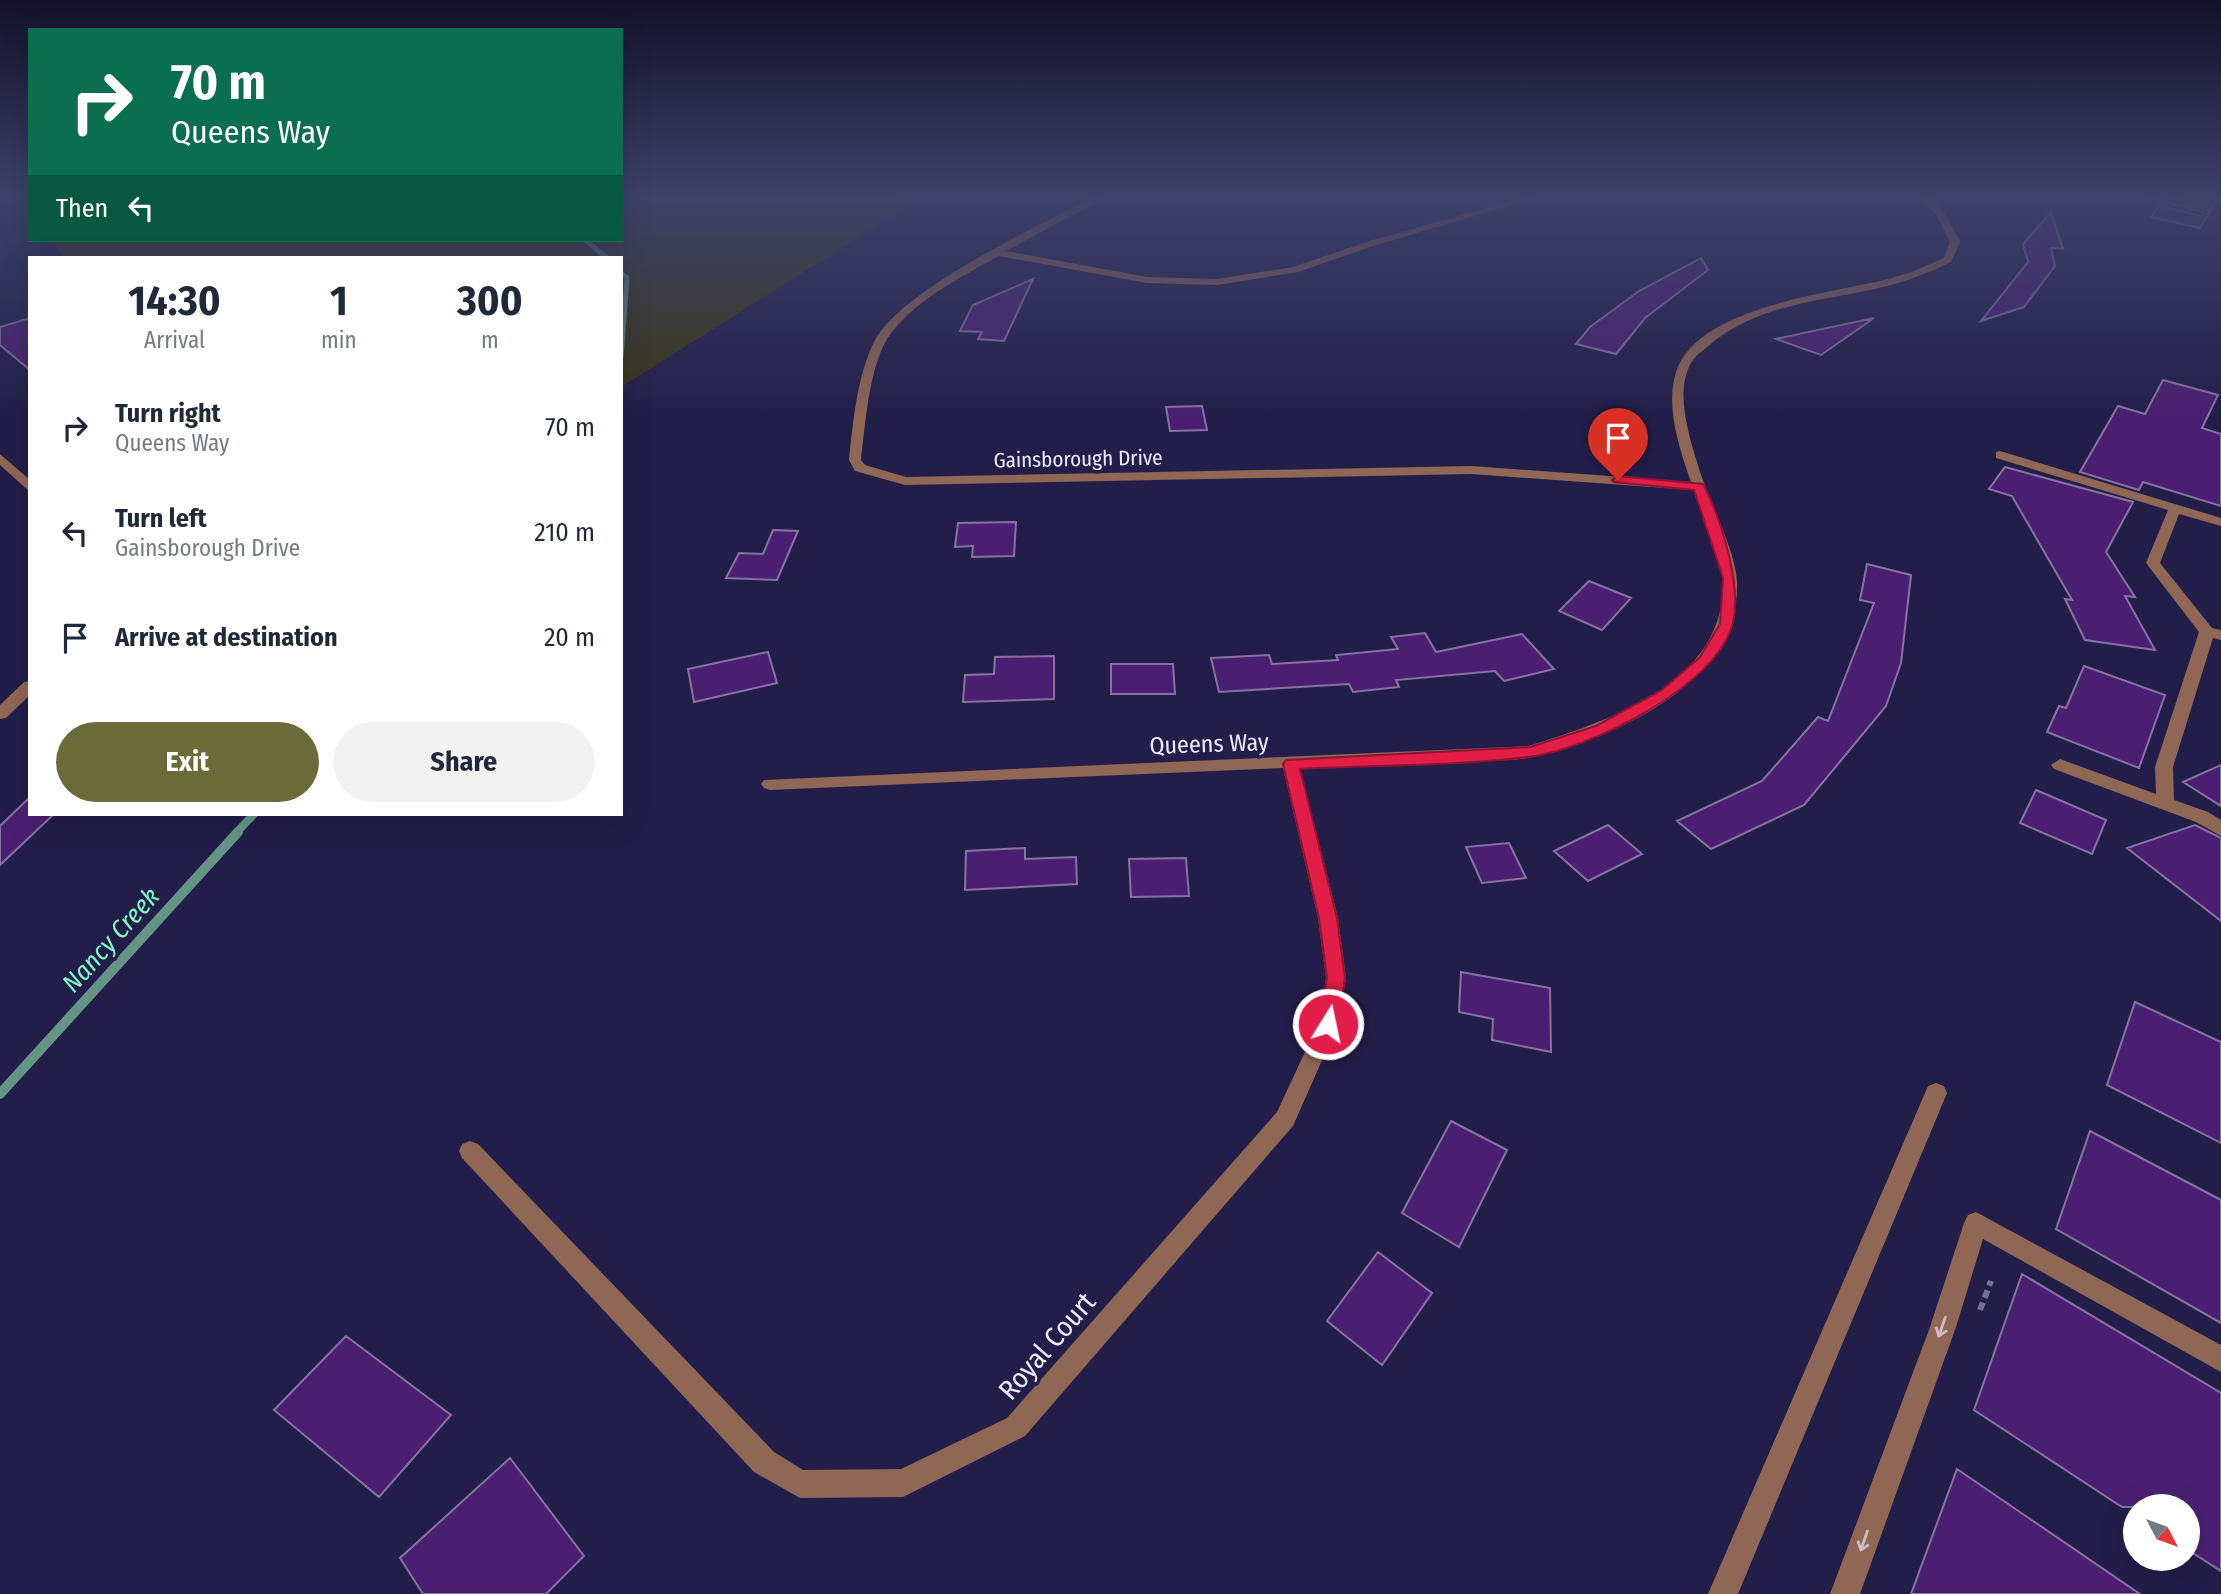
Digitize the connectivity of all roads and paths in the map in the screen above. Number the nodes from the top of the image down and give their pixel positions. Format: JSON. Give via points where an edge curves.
{"nodes":[{"id":1,"x":970,"y":270,"type":"edge"},
{"id":2,"x":1094,"y":270,"type":"edge"},
{"id":3,"x":1292,"y":270,"type":"edge"},
{"id":4,"x":1925,"y":270,"type":"edge"},
{"id":5,"x":2000,"y":455,"type":"dead end"},
{"id":6,"x":0,"y":458,"type":"edge"},
{"id":7,"x":28,"y":486,"type":"edge"},
{"id":8,"x":1699,"y":487,"type":"junction"},
{"id":9,"x":2175,"y":508,"type":"junction"},
{"id":10,"x":2221,"y":522,"type":"edge"},
{"id":11,"x":2214,"y":634,"type":"edge"},
{"id":12,"x":28,"y":688,"type":"edge"},
{"id":13,"x":0,"y":714,"type":"edge"},
{"id":14,"x":1291,"y":764,"type":"junction"},
{"id":15,"x":2060,"y":765,"type":"dead end"},
{"id":16,"x":770,"y":784,"type":"dead end"},
{"id":17,"x":2165,"y":804,"type":"junction"},
{"id":18,"x":2221,"y":828,"type":"edge"},
{"id":19,"x":1936,"y":1093,"type":"dead end"},
{"id":20,"x":470,"y":1151,"type":"dead end"},
{"id":21,"x":2221,"y":1359,"type":"edge"},
{"id":22,"x":1723,"y":1594,"type":"edge"},
{"id":23,"x":1845,"y":1594,"type":"edge"}],
"edges":[{"from":1,"to":8,"type":"street","name":"Gainsborough Drive","via":[[911,304],[880,341],[857,439],[855,460],[860,468],[905,481],[1471,470]]},
{"from":2,"to":3,"type":"street","via":[[1140,279],[1217,282]]},
{"from":4,"to":8,"type":"street","name":"Queens Way","via":[[1795,299],[1721,333],[1691,354],[1681,373],[1680,423]]},
{"from":5,"to":9,"type":"street"},
{"from":6,"to":7,"type":"street"},
{"from":8,"to":14,"type":"street","name":"Queens Way","via":[[1730,578],[1727,624],[1706,660],[1667,693],[1601,730],[1530,752]]},
{"from":9,"to":10,"type":"street"},
{"from":9,"to":11,"type":"street","via":[[2153,563]]},
{"from":11,"to":17,"type":"street","via":[[2164,767]]},
{"from":12,"to":13,"type":"street"},
{"from":14,"to":16,"type":"street","name":"Queens Way"},
{"from":14,"to":20,"type":"street","name":"Royal Court","via":[[1328,918],[1336,978],[1328,1024],[1285,1119],[1016,1427],[903,1483],[800,1484],[764,1462]]},
{"from":15,"to":17,"type":"street"},
{"from":17,"to":18,"type":"street"},
{"from":19,"to":22,"type":"street"},
{"from":21,"to":23,"type":"street","one_way":true,"via":[[1976,1223]]}]}
